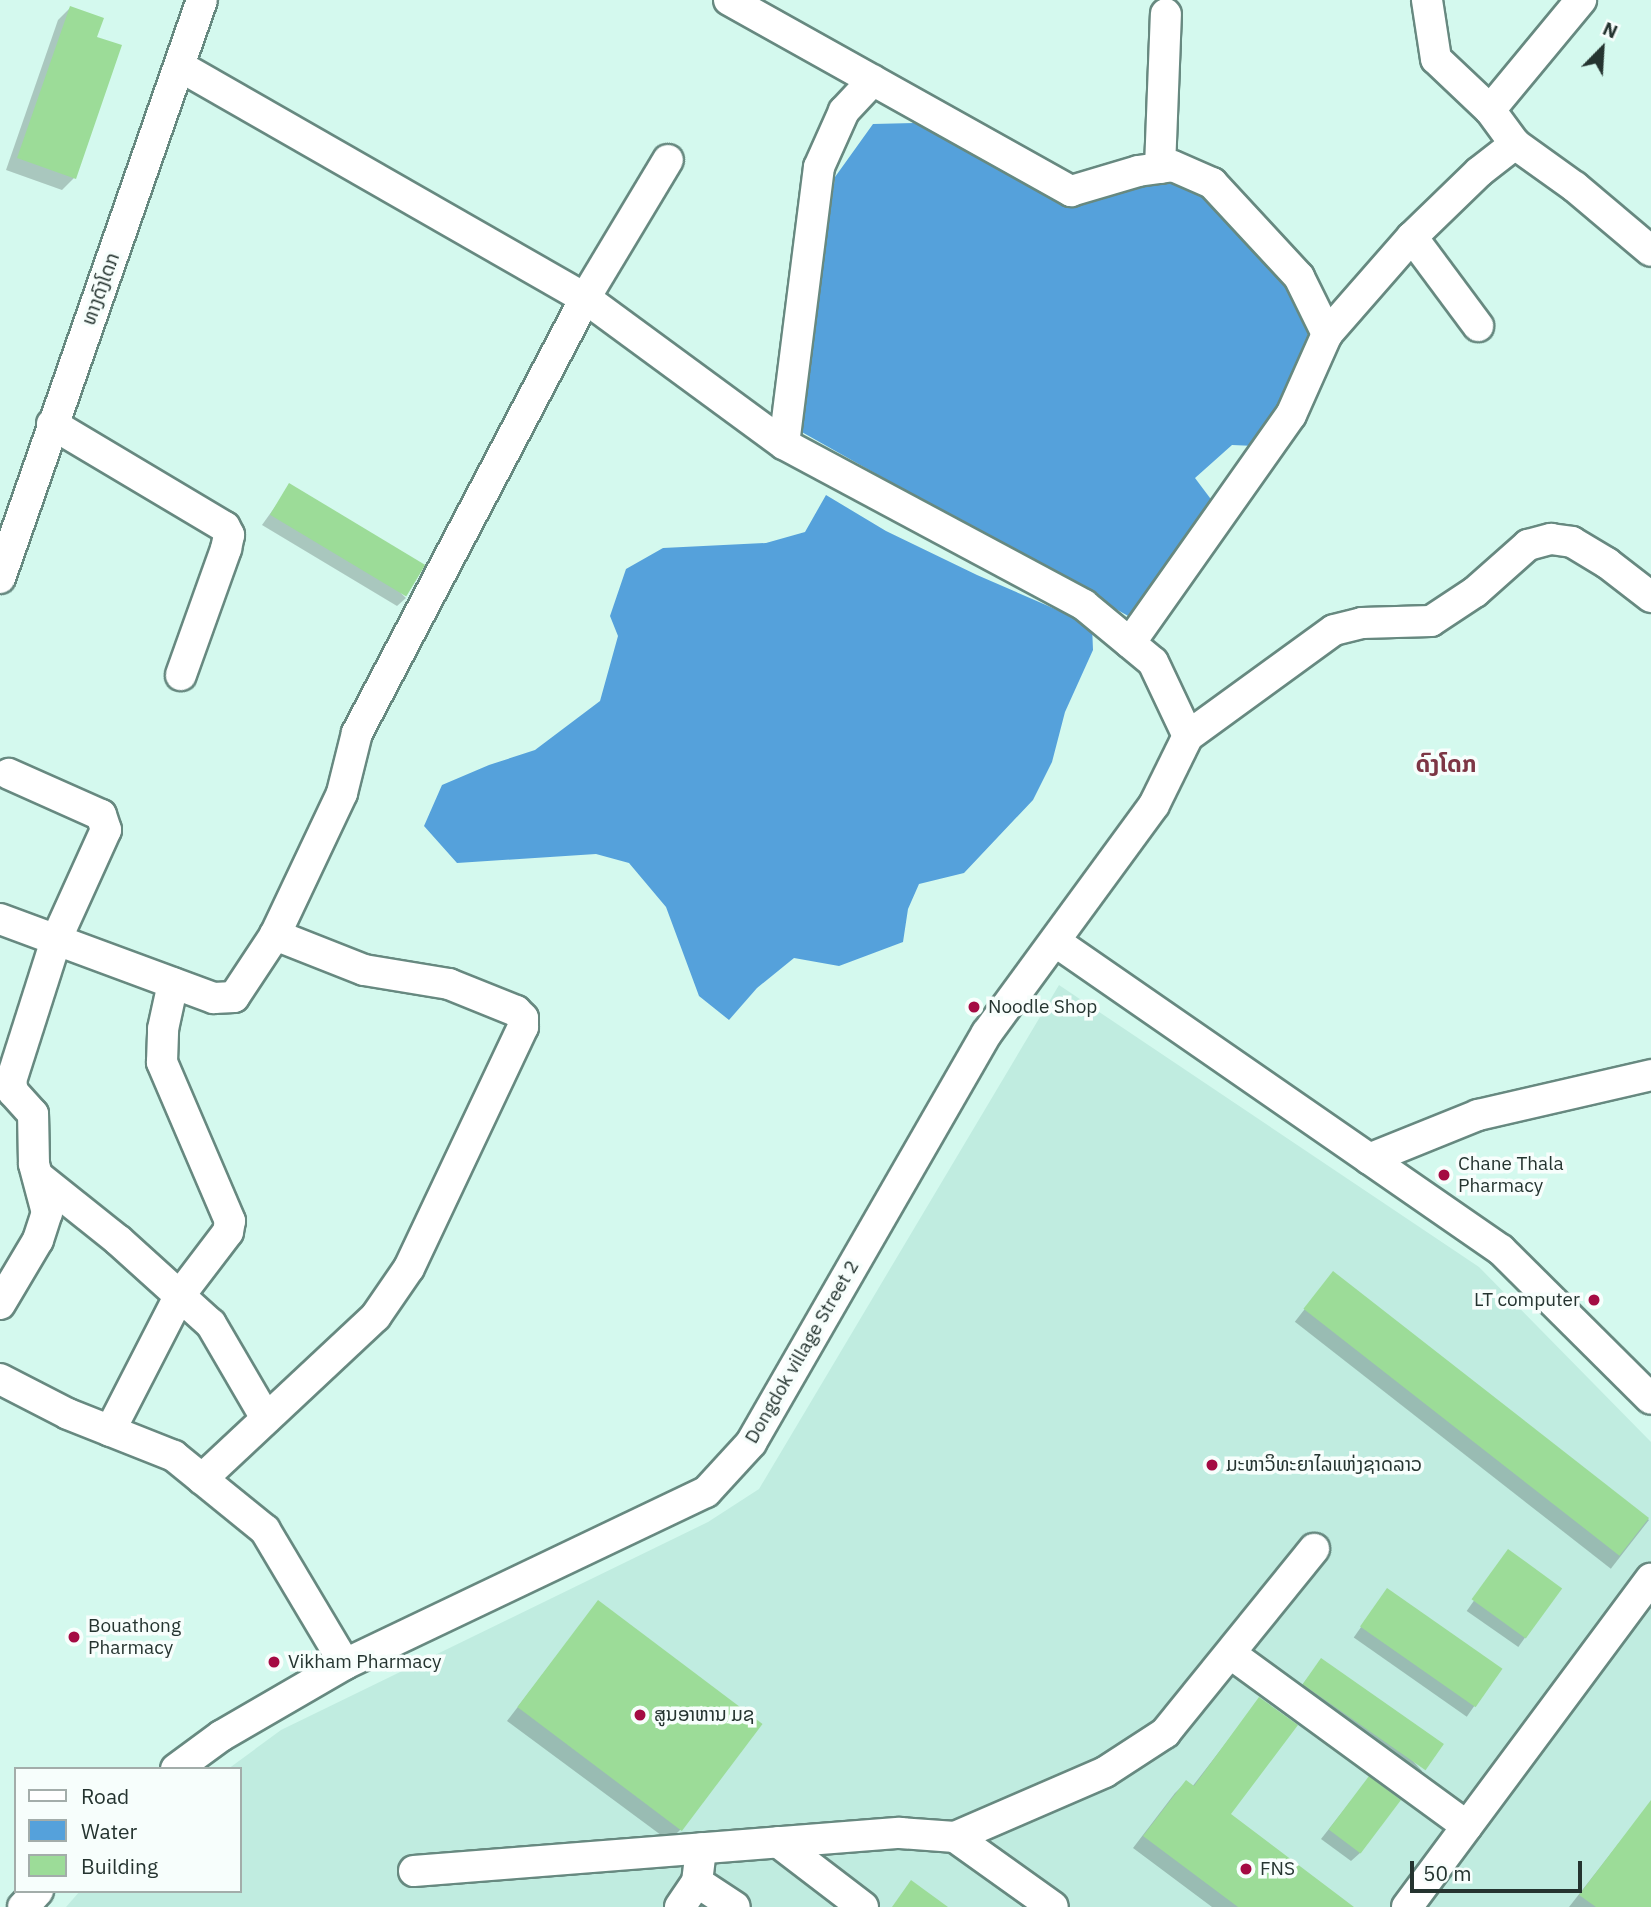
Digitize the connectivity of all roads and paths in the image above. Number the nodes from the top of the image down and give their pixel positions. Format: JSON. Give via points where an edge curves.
{"nodes":[{"id":1,"x":202,"y":0,"type":"edge"},
{"id":2,"x":729,"y":0,"type":"edge"},
{"id":3,"x":1426,"y":0,"type":"edge"},
{"id":4,"x":1581,"y":0,"type":"edge"},
{"id":5,"x":1166,"y":14,"type":"dead end"},
{"id":6,"x":181,"y":67,"type":"junction"},
{"id":7,"x":873,"y":80,"type":"junction"},
{"id":8,"x":1490,"y":110,"type":"junction"},
{"id":9,"x":1515,"y":144,"type":"junction"},
{"id":10,"x":668,"y":160,"type":"dead end"},
{"id":11,"x":1160,"y":168,"type":"junction"},
{"id":12,"x":1412,"y":237,"type":"junction"},
{"id":13,"x":1651,"y":251,"type":"edge"},
{"id":14,"x":585,"y":298,"type":"junction"},
{"id":15,"x":1478,"y":326,"type":"dead end"},
{"id":16,"x":1326,"y":334,"type":"junction"},
{"id":17,"x":52,"y":424,"type":"junction"},
{"id":18,"x":784,"y":444,"type":"junction"},
{"id":19,"x":0,"y":578,"type":"edge"},
{"id":20,"x":1651,"y":597,"type":"edge"},
{"id":21,"x":1130,"y":643,"type":"junction"},
{"id":22,"x":181,"y":675,"type":"dead end"},
{"id":23,"x":1188,"y":736,"type":"junction"},
{"id":24,"x":9,"y":774,"type":"dead end"},
{"id":25,"x":0,"y":919,"type":"edge"},
{"id":26,"x":275,"y":935,"type":"junction"},
{"id":27,"x":56,"y":940,"type":"junction"},
{"id":28,"x":1056,"y":942,"type":"junction"},
{"id":29,"x":173,"y":983,"type":"junction"},
{"id":30,"x":1651,"y":1075,"type":"edge"},
{"id":31,"x":1369,"y":1159,"type":"junction"},
{"id":32,"x":39,"y":1177,"type":"junction"},
{"id":33,"x":180,"y":1295,"type":"junction"},
{"id":34,"x":0,"y":1304,"type":"edge"},
{"id":35,"x":0,"y":1379,"type":"edge"},
{"id":36,"x":1651,"y":1399,"type":"edge"},
{"id":37,"x":266,"y":1418,"type":"junction"},
{"id":38,"x":110,"y":1431,"type":"junction"},
{"id":39,"x":202,"y":1479,"type":"junction"},
{"id":40,"x":1314,"y":1549,"type":"dead end"},
{"id":41,"x":1651,"y":1579,"type":"edge"},
{"id":42,"x":1231,"y":1654,"type":"junction"},
{"id":43,"x":345,"y":1664,"type":"junction"},
{"id":44,"x":179,"y":1767,"type":"edge"},
{"id":45,"x":1467,"y":1826,"type":"junction"},
{"id":46,"x":955,"y":1838,"type":"junction"},
{"id":47,"x":778,"y":1842,"type":"junction"},
{"id":48,"x":701,"y":1848,"type":"junction"},
{"id":49,"x":414,"y":1871,"type":"dead end"},
{"id":50,"x":697,"y":1882,"type":"junction"},
{"id":51,"x":36,"y":1893,"type":"edge"},
{"id":52,"x":23,"y":1907,"type":"edge"},
{"id":53,"x":680,"y":1907,"type":"edge"},
{"id":54,"x":735,"y":1907,"type":"edge"},
{"id":55,"x":863,"y":1907,"type":"edge"},
{"id":56,"x":1053,"y":1907,"type":"edge"},
{"id":57,"x":1407,"y":1907,"type":"edge"}],
"edges":[{"from":1,"to":6,"type":"street","name":"ທາງດົງໂດກ"},
{"from":2,"to":7,"type":"street"},
{"from":3,"to":8,"type":"street","via":[[1436,60]]},
{"from":4,"to":8,"type":"street"},
{"from":5,"to":11,"type":"street"},
{"from":6,"to":14,"type":"street"},
{"from":6,"to":17,"type":"street","name":"ທາງດົງໂດກ"},
{"from":7,"to":11,"type":"street","via":[[1071,191]]},
{"from":7,"to":18,"type":"street","via":[[844,111],[819,167]]},
{"from":8,"to":9,"type":"street"},
{"from":9,"to":12,"type":"street"},
{"from":9,"to":13,"type":"street"},
{"from":10,"to":14,"type":"street"},
{"from":11,"to":16,"type":"street","via":[[1173,166],[1212,183],[1299,277]]},
{"from":12,"to":15,"type":"street"},
{"from":12,"to":16,"type":"street"},
{"from":14,"to":18,"type":"street"},
{"from":14,"to":26,"type":"street","via":[[357,733],[342,793]]},
{"from":16,"to":21,"type":"street","via":[[1291,415]]},
{"from":17,"to":19,"type":"street","name":"ທາງດົງໂດກ"},
{"from":17,"to":22,"type":"street","via":[[225,527],[229,535],[226,549]]},
{"from":18,"to":21,"type":"street","via":[[1084,605]]},
{"from":20,"to":23,"type":"street","via":[[1572,542],[1551,539],[1528,545],[1475,592],[1431,621],[1362,623],[1334,630]]},
{"from":21,"to":23,"type":"street","via":[[1153,662]]},
{"from":23,"to":28,"type":"street","name":"Dongdok village Street 2","via":[[1154,805]]},
{"from":24,"to":27,"type":"street","via":[[101,815],[106,830]]},
{"from":25,"to":27,"type":"street"},
{"from":26,"to":29,"type":"street","via":[[234,997],[214,998]]},
{"from":26,"to":37,"type":"street","via":[[364,970],[449,984],[516,1012],[523,1018],[523,1027],[409,1268],[376,1316]]},
{"from":27,"to":29,"type":"street"},
{"from":27,"to":32,"type":"street","via":[[11,1081],[13,1091],[33,1114],[34,1164]]},
{"from":28,"to":31,"type":"street"},
{"from":28,"to":43,"type":"street","name":"Dongdok village Street 2","via":[[988,1032],[751,1443],[706,1492]]},
{"from":29,"to":33,"type":"street","via":[[163,1029],[162,1062],[230,1221],[224,1240]]},
{"from":30,"to":31,"type":"street","via":[[1478,1115]]},
{"from":31,"to":36,"type":"street","via":[[1501,1250]]},
{"from":32,"to":33,"type":"street"},
{"from":32,"to":34,"type":"street","via":[[47,1213],[45,1227]]},
{"from":33,"to":37,"type":"street","via":[[225,1342]]},
{"from":33,"to":38,"type":"street"},
{"from":35,"to":38,"type":"street"},
{"from":37,"to":39,"type":"street"},
{"from":38,"to":39,"type":"street","via":[[174,1456]]},
{"from":39,"to":43,"type":"street","via":[[265,1530]]},
{"from":40,"to":42,"type":"street"},
{"from":41,"to":45,"type":"street"},
{"from":42,"to":45,"type":"street"},
{"from":42,"to":46,"type":"street","via":[[1164,1733],[1105,1772]]},
{"from":43,"to":44,"type":"street","name":"Dongdok village Street 2","via":[[221,1736]]},
{"from":45,"to":57,"type":"street"},
{"from":46,"to":47,"type":"street","via":[[900,1832]]},
{"from":46,"to":56,"type":"street"},
{"from":47,"to":48,"type":"street"},
{"from":47,"to":55,"type":"street"},
{"from":48,"to":49,"type":"street"},
{"from":48,"to":50,"type":"street"},
{"from":50,"to":53,"type":"street"},
{"from":50,"to":54,"type":"street"},
{"from":51,"to":52,"type":"street"}]}
